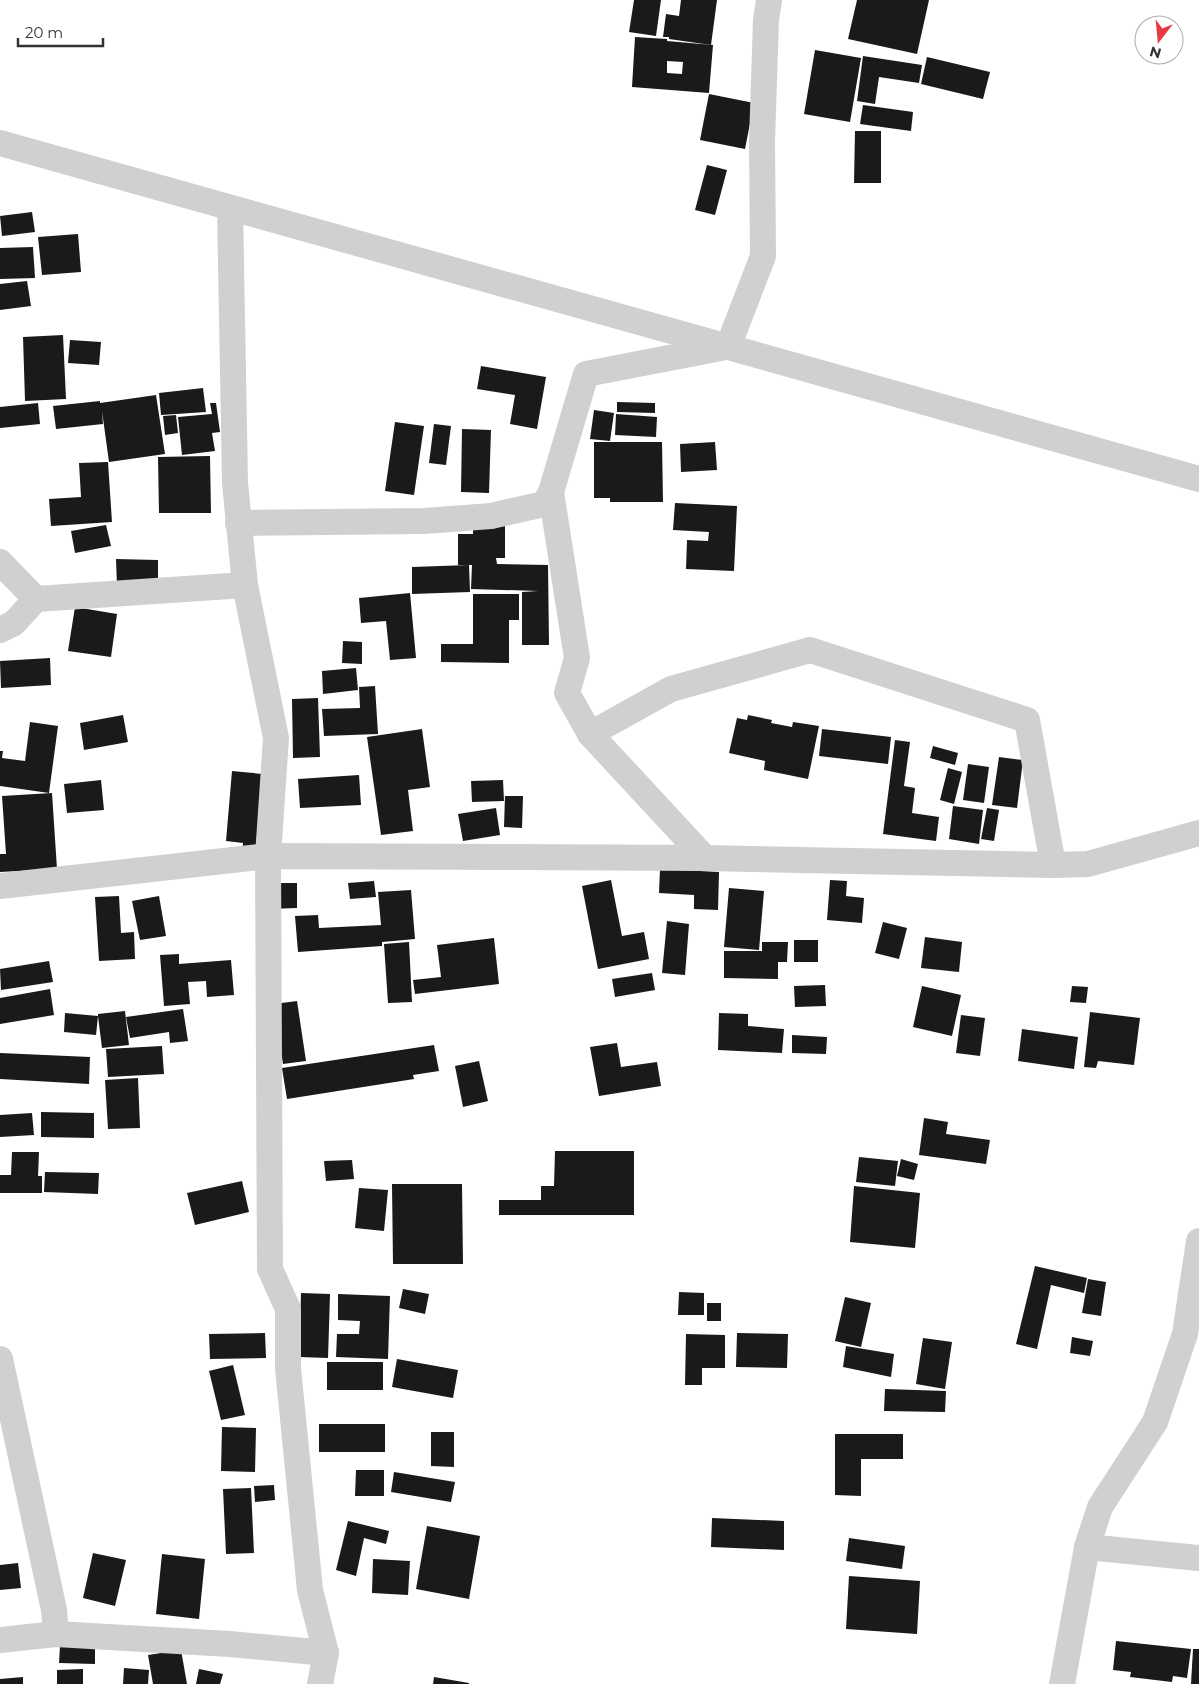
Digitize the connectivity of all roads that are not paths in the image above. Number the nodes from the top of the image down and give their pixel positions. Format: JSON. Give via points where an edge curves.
{"nodes":[{"id":1,"x":769,"y":0,"type":"edge"},
{"id":2,"x":0,"y":143,"type":"edge"},
{"id":3,"x":230,"y":208,"type":"junction"},
{"id":4,"x":728,"y":347,"type":"junction"},
{"id":5,"x":1199,"y":479,"type":"edge"},
{"id":6,"x":551,"y":492,"type":"junction"},
{"id":7,"x":238,"y":523,"type":"junction"},
{"id":8,"x":0,"y":562,"type":"edge"},
{"id":9,"x":245,"y":585,"type":"junction"},
{"id":10,"x":36,"y":598,"type":"junction"},
{"id":11,"x":0,"y":630,"type":"edge"},
{"id":12,"x":590,"y":734,"type":"junction"},
{"id":13,"x":1199,"y":833,"type":"edge"},
{"id":14,"x":268,"y":856,"type":"junction"},
{"id":15,"x":706,"y":858,"type":"junction"},
{"id":16,"x":1053,"y":865,"type":"junction"},
{"id":17,"x":0,"y":886,"type":"edge"},
{"id":18,"x":1199,"y":1241,"type":"edge"},
{"id":19,"x":0,"y":1359,"type":"edge"},
{"id":20,"x":1087,"y":1547,"type":"junction"},
{"id":21,"x":1199,"y":1558,"type":"edge"},
{"id":22,"x":56,"y":1634,"type":"junction"},
{"id":23,"x":0,"y":1640,"type":"edge"},
{"id":24,"x":326,"y":1653,"type":"junction"},
{"id":25,"x":320,"y":1684,"type":"edge"},
{"id":26,"x":1062,"y":1684,"type":"edge"}],
"edges":[{"from":1,"to":4,"type":"street","via":[[762,141],[763,256]]},
{"from":2,"to":3,"type":"street"},
{"from":3,"to":4,"type":"street"},
{"from":3,"to":7,"type":"street","via":[[234,464]]},
{"from":4,"to":5,"type":"street"},
{"from":4,"to":6,"type":"street","via":[[586,374]]},
{"from":6,"to":7,"type":"street","via":[[544,504],[491,516],[424,521]]},
{"from":6,"to":12,"type":"street","via":[[576,658],[567,692]]},
{"from":7,"to":9,"type":"street"},
{"from":8,"to":10,"type":"street"},
{"from":9,"to":10,"type":"street"},
{"from":9,"to":14,"type":"street","via":[[276,738]]},
{"from":10,"to":11,"type":"street","via":[[14,623]]},
{"from":12,"to":15,"type":"street"},
{"from":12,"to":16,"type":"street","via":[[671,689],[810,650],[1027,720]]},
{"from":13,"to":16,"type":"street","via":[[1088,864]]},
{"from":14,"to":15,"type":"street"},
{"from":14,"to":17,"type":"street"},
{"from":14,"to":24,"type":"street","via":[[270,1268],[288,1309],[288,1368],[310,1590]]},
{"from":15,"to":16,"type":"street"},
{"from":18,"to":20,"type":"street","via":[[1185,1334],[1155,1422],[1100,1507]]},
{"from":19,"to":22,"type":"street","via":[[54,1610]]},
{"from":20,"to":21,"type":"street"},
{"from":20,"to":26,"type":"street"},
{"from":22,"to":23,"type":"street"},
{"from":22,"to":24,"type":"street"},
{"from":24,"to":25,"type":"street"}]}
